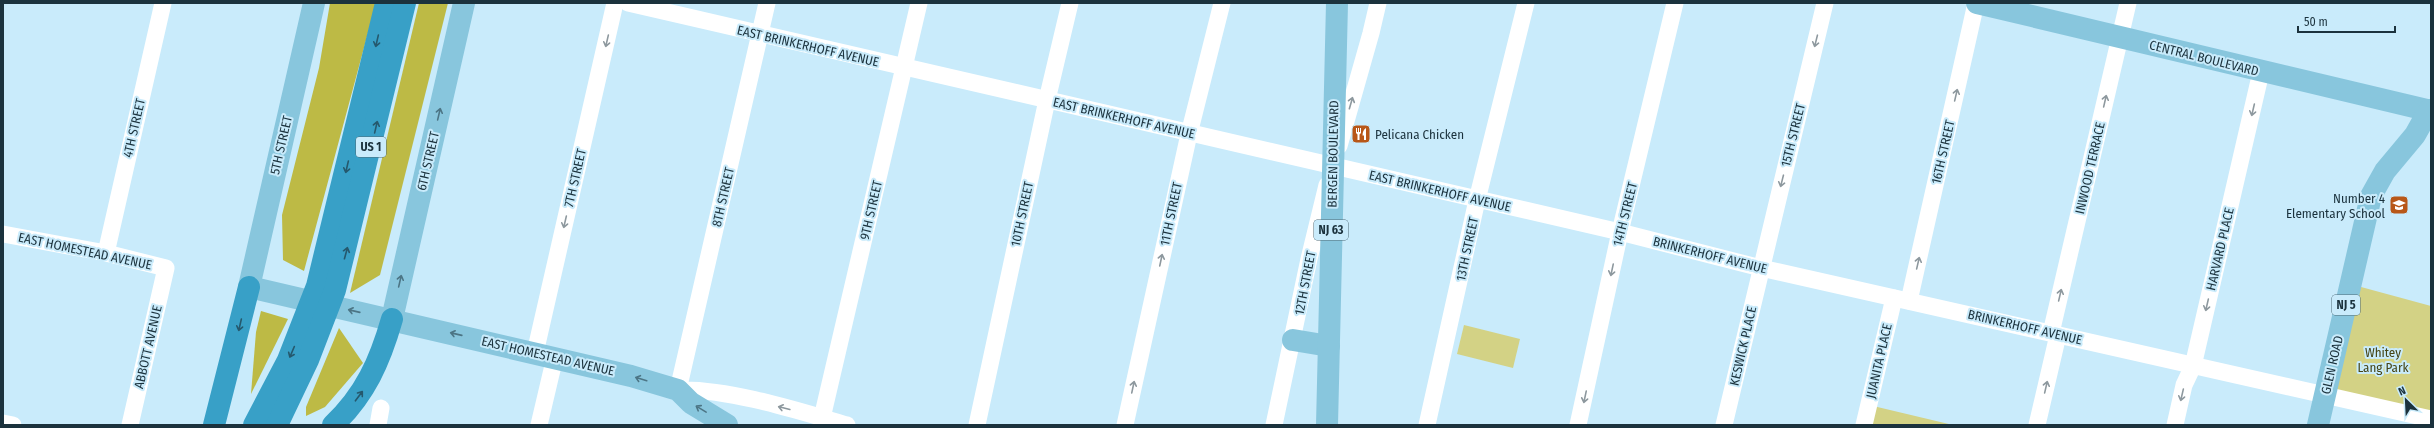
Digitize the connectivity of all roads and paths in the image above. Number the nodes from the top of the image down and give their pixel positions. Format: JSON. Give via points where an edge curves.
{"nodes":[{"id":1,"x":163,"y":3,"type":"edge"},
{"id":2,"x":314,"y":3,"type":"edge"},
{"id":3,"x":386,"y":3,"type":"edge"},
{"id":4,"x":405,"y":3,"type":"edge"},
{"id":5,"x":464,"y":3,"type":"edge"},
{"id":6,"x":615,"y":3,"type":"edge"},
{"id":7,"x":628,"y":3,"type":"edge"},
{"id":8,"x":767,"y":3,"type":"edge"},
{"id":9,"x":919,"y":3,"type":"edge"},
{"id":10,"x":1070,"y":3,"type":"edge"},
{"id":11,"x":1222,"y":3,"type":"edge"},
{"id":12,"x":1337,"y":3,"type":"edge"},
{"id":13,"x":1378,"y":3,"type":"edge"},
{"id":14,"x":1526,"y":3,"type":"edge"},
{"id":15,"x":1675,"y":3,"type":"edge"},
{"id":16,"x":1825,"y":3,"type":"edge"},
{"id":17,"x":1976,"y":3,"type":"edge"},
{"id":18,"x":2128,"y":3,"type":"edge"},
{"id":19,"x":760,"y":34,"type":"junction"},
{"id":20,"x":2120,"y":38,"type":"junction"},
{"id":21,"x":903,"y":68,"type":"junction"},
{"id":22,"x":2261,"y":72,"type":"junction"},
{"id":23,"x":1047,"y":100,"type":"junction"},
{"id":24,"x":2430,"y":111,"type":"edge"},
{"id":25,"x":1189,"y":134,"type":"junction"},
{"id":26,"x":1332,"y":167,"type":"junction"},
{"id":27,"x":1477,"y":200,"type":"junction"},
{"id":28,"x":1620,"y":232,"type":"junction"},
{"id":29,"x":3,"y":234,"type":"edge"},
{"id":30,"x":106,"y":253,"type":"junction"},
{"id":31,"x":166,"y":268,"type":"joint"},
{"id":32,"x":1761,"y":268,"type":"junction"},
{"id":33,"x":248,"y":287,"type":"junction"},
{"id":34,"x":326,"y":288,"type":"junction"},
{"id":35,"x":1901,"y":299,"type":"junction"},
{"id":36,"x":316,"y":319,"type":"junction"},
{"id":37,"x":392,"y":319,"type":"junction"},
{"id":38,"x":2055,"y":334,"type":"junction"},
{"id":39,"x":1293,"y":340,"type":"junction"},
{"id":40,"x":1329,"y":346,"type":"junction"},
{"id":41,"x":545,"y":355,"type":"junction"},
{"id":42,"x":2193,"y":366,"type":"junction"},
{"id":43,"x":678,"y":390,"type":"junction"},
{"id":44,"x":2325,"y":395,"type":"junction"},
{"id":45,"x":381,"y":408,"type":"dead end"},
{"id":46,"x":822,"y":418,"type":"junction"},
{"id":47,"x":2431,"y":420,"type":"edge"},
{"id":48,"x":3,"y":423,"type":"edge"},
{"id":49,"x":13,"y":425,"type":"edge"},
{"id":50,"x":130,"y":425,"type":"edge"},
{"id":51,"x":214,"y":425,"type":"edge"},
{"id":52,"x":254,"y":425,"type":"edge"},
{"id":53,"x":277,"y":425,"type":"edge"},
{"id":54,"x":333,"y":425,"type":"edge"},
{"id":55,"x":378,"y":425,"type":"edge"},
{"id":56,"x":539,"y":425,"type":"edge"},
{"id":57,"x":726,"y":425,"type":"edge"},
{"id":58,"x":847,"y":425,"type":"edge"},
{"id":59,"x":977,"y":425,"type":"edge"},
{"id":60,"x":1125,"y":425,"type":"edge"},
{"id":61,"x":1274,"y":425,"type":"edge"},
{"id":62,"x":1327,"y":425,"type":"edge"},
{"id":63,"x":1427,"y":425,"type":"edge"},
{"id":64,"x":1578,"y":425,"type":"edge"},
{"id":65,"x":1724,"y":425,"type":"edge"},
{"id":66,"x":1864,"y":425,"type":"edge"},
{"id":67,"x":2037,"y":425,"type":"edge"},
{"id":68,"x":2175,"y":425,"type":"edge"},
{"id":69,"x":2318,"y":425,"type":"edge"},
{"id":70,"x":2430,"y":425,"type":"edge"}],
"edges":[{"from":1,"to":30,"type":"street","name":"4TH STREET"},
{"from":2,"to":33,"type":"main road","name":"5TH STREET"},
{"from":3,"to":34,"type":"highway","number":"US 1","one_way":true},
{"from":34,"to":4,"type":"highway","number":"US 1","one_way":true},
{"from":37,"to":5,"type":"main road","name":"6TH STREET","one_way":true},
{"from":6,"to":41,"type":"street","name":"7TH STREET","one_way":true},
{"from":7,"to":19,"type":"street","name":"EAST BRINKERHOFF AVENUE"},
{"from":8,"to":19,"type":"street","name":"8TH STREET"},
{"from":9,"to":21,"type":"street","name":"9TH STREET"},
{"from":10,"to":23,"type":"street","name":"10TH STREET"},
{"from":11,"to":25,"type":"street","name":"11TH STREET"},
{"from":12,"to":26,"type":"main road","name":"BERGEN BOULEVARD","number":"NJ 63"},
{"from":26,"to":13,"type":"street","name":"12TH STREET","one_way":true},
{"from":14,"to":27,"type":"street","name":"13TH STREET"},
{"from":15,"to":28,"type":"street","name":"14TH STREET"},
{"from":16,"to":32,"type":"street","name":"15TH STREET","one_way":true},
{"from":17,"to":20,"type":"main road","name":"CENTRAL BOULEVARD"},
{"from":35,"to":17,"type":"street","name":"16TH STREET","one_way":true},
{"from":18,"to":20,"type":"street","name":"INWOOD TERRACE"},
{"from":19,"to":21,"type":"street","name":"EAST BRINKERHOFF AVENUE"},
{"from":19,"to":43,"type":"street","name":"8TH STREET"},
{"from":20,"to":22,"type":"main road","name":"CENTRAL BOULEVARD"},
{"from":38,"to":20,"type":"street","name":"INWOOD TERRACE","one_way":true},
{"from":21,"to":23,"type":"street","name":"EAST BRINKERHOFF AVENUE"},
{"from":21,"to":46,"type":"street","name":"9TH STREET"},
{"from":22,"to":24,"type":"main road","name":"CENTRAL BOULEVARD"},
{"from":22,"to":42,"type":"street","name":"HARVARD PLACE","one_way":true},
{"from":23,"to":25,"type":"street","name":"EAST BRINKERHOFF AVENUE"},
{"from":23,"to":59,"type":"street","name":"10TH STREET"},
{"from":24,"to":44,"type":"main road","name":"GLEN ROAD","number":"NJ 5","via":[[2415,136],[2385,171],[2371,196]]},
{"from":25,"to":26,"type":"street","name":"EAST BRINKERHOFF AVENUE"},
{"from":60,"to":25,"type":"street","name":"11TH STREET","one_way":true},
{"from":26,"to":27,"type":"street","name":"EAST BRINKERHOFF AVENUE"},
{"from":26,"to":39,"type":"street","name":"12TH STREET","via":[[1318,219]]},
{"from":26,"to":40,"type":"main road","name":"BERGEN BOULEVARD","number":"NJ 63"},
{"from":27,"to":28,"type":"street","name":"EAST BRINKERHOFF AVENUE"},
{"from":27,"to":63,"type":"street","name":"13TH STREET"},
{"from":28,"to":32,"type":"street","name":"BRINKERHOFF AVENUE"},
{"from":28,"to":64,"type":"street","name":"14TH STREET","one_way":true},
{"from":29,"to":30,"type":"street","name":"EAST HOMESTEAD AVENUE"},
{"from":30,"to":31,"type":"street","name":"EAST HOMESTEAD AVENUE"},
{"from":31,"to":50,"type":"street","name":"ABBOTT AVENUE"},
{"from":32,"to":35,"type":"street","name":"BRINKERHOFF AVENUE"},
{"from":32,"to":65,"type":"street","name":"KESWICK PLACE"},
{"from":37,"to":33,"type":"main road","name":"EAST HOMESTEAD AVENUE","one_way":true},
{"from":33,"to":51,"type":"highway","one_way":true},
{"from":34,"to":36,"type":"highway","number":"US 1"},
{"from":35,"to":38,"type":"street","name":"BRINKERHOFF AVENUE"},
{"from":35,"to":66,"type":"street","name":"JUANITA PLACE"},
{"from":36,"to":52,"type":"highway","number":"US 1","one_way":true,"via":[[280,376]]},
{"from":36,"to":53,"type":"highway","number":"US 1","via":[[300,379]]},
{"from":41,"to":37,"type":"main road","name":"EAST HOMESTEAD AVENUE","one_way":true},
{"from":54,"to":37,"type":"highway","one_way":true,"via":[[361,395],[372,375]]},
{"from":38,"to":42,"type":"street","name":"BRINKERHOFF AVENUE"},
{"from":67,"to":38,"type":"street","name":"INWOOD TERRACE","one_way":true},
{"from":39,"to":40,"type":"main road"},
{"from":39,"to":61,"type":"street","name":"12TH STREET"},
{"from":40,"to":62,"type":"main road","name":"BERGEN BOULEVARD","number":"NJ 63"},
{"from":43,"to":41,"type":"main road","name":"EAST HOMESTEAD AVENUE","one_way":true},
{"from":41,"to":56,"type":"street","name":"7TH STREET"},
{"from":42,"to":44,"type":"street","name":"BRINKERHOFF AVENUE"},
{"from":42,"to":68,"type":"street","name":"HARVARD PLACE","one_way":true,"via":[[2184,385]]},
{"from":46,"to":43,"type":"street","name":"EAST HOMESTEAD AVENUE","one_way":true,"via":[[706,391]]},
{"from":57,"to":43,"type":"main road","one_way":true,"via":[[691,403]]},
{"from":44,"to":47,"type":"street","name":"BRINKERHOFF AVENUE"},
{"from":44,"to":69,"type":"main road","name":"GLEN ROAD","number":"NJ 5"},
{"from":45,"to":55,"type":"street"},
{"from":46,"to":58,"type":"street","name":"EAST HOMESTEAD AVENUE"},
{"from":47,"to":70,"type":"street"},
{"from":48,"to":49,"type":"street"}]}
